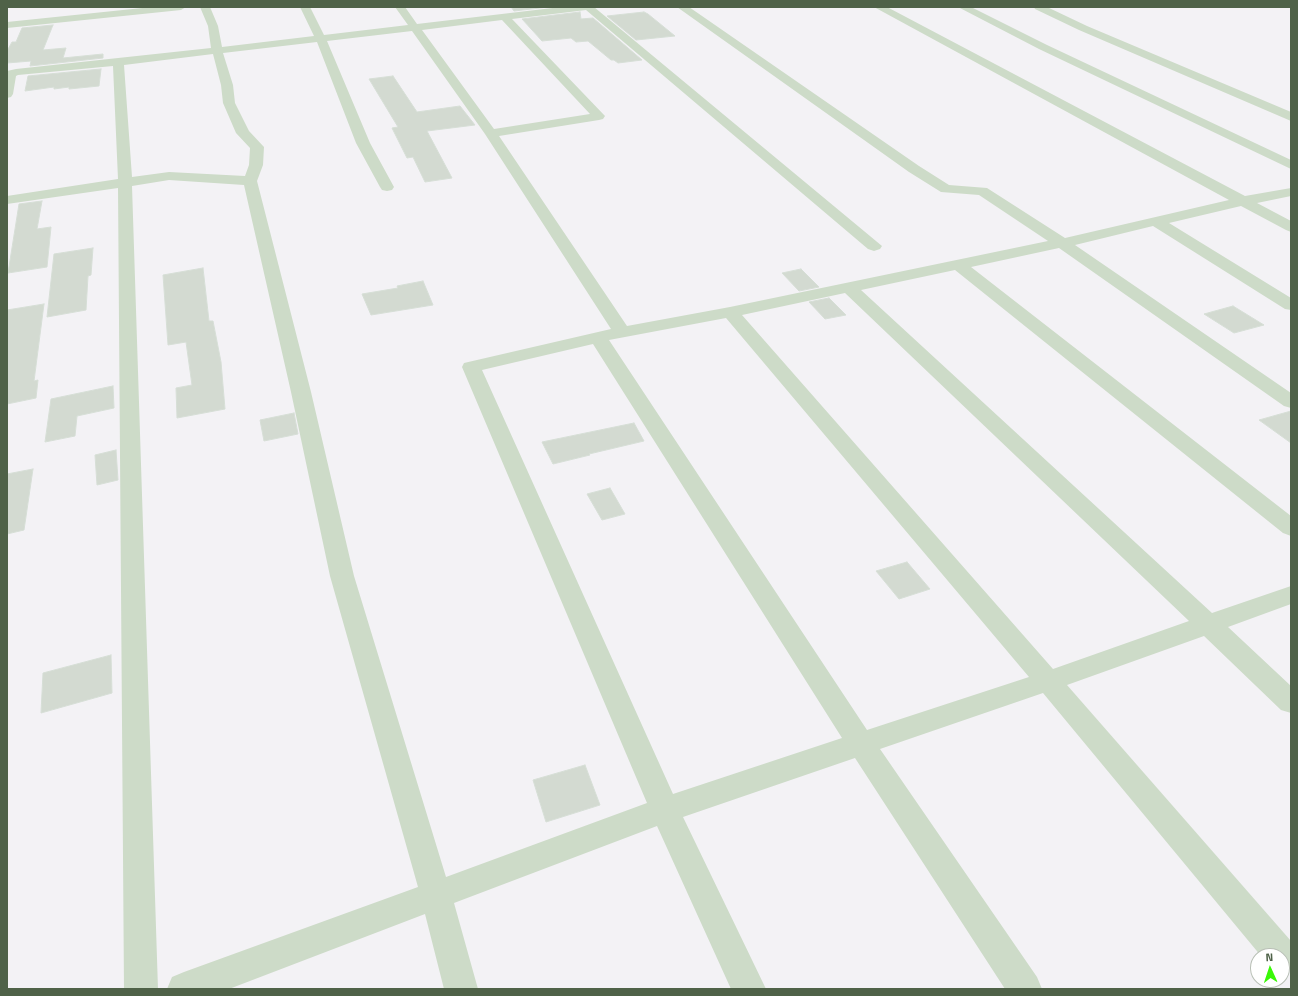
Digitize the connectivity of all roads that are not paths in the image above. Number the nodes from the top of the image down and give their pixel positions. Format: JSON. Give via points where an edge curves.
{"nodes":[{"id":1,"x":180,"y":7,"type":"edge"},
{"id":2,"x":205,"y":7,"type":"edge"},
{"id":3,"x":305,"y":7,"type":"edge"},
{"id":4,"x":400,"y":7,"type":"edge"},
{"id":5,"x":588,"y":7,"type":"edge"},
{"id":6,"x":682,"y":7,"type":"edge"},
{"id":7,"x":879,"y":7,"type":"edge"},
{"id":8,"x":963,"y":7,"type":"edge"},
{"id":9,"x":1039,"y":7,"type":"edge"},
{"id":10,"x":124,"y":10,"type":"edge"},
{"id":11,"x":26,"y":12,"type":"dead end"},
{"id":12,"x":505,"y":17,"type":"junction"},
{"id":13,"x":24,"y":23,"type":"junction"},
{"id":14,"x":7,"y":25,"type":"edge"},
{"id":15,"x":415,"y":27,"type":"junction"},
{"id":16,"x":321,"y":38,"type":"junction"},
{"id":17,"x":217,"y":50,"type":"junction"},
{"id":18,"x":118,"y":62,"type":"junction"},
{"id":19,"x":7,"y":94,"type":"edge"},
{"id":20,"x":1291,"y":117,"type":"edge"},
{"id":21,"x":491,"y":133,"type":"junction"},
{"id":22,"x":1291,"y":165,"type":"edge"},
{"id":23,"x":250,"y":181,"type":"junction"},
{"id":24,"x":124,"y":182,"type":"junction"},
{"id":25,"x":387,"y":187,"type":"dead end"},
{"id":26,"x":1291,"y":192,"type":"edge"},
{"id":27,"x":7,"y":200,"type":"edge"},
{"id":28,"x":1243,"y":201,"type":"junction"},
{"id":29,"x":1157,"y":222,"type":"junction"},
{"id":30,"x":1291,"y":227,"type":"edge"},
{"id":31,"x":1062,"y":243,"type":"junction"},
{"id":32,"x":874,"y":246,"type":"dead end"},
{"id":33,"x":958,"y":264,"type":"junction"},
{"id":34,"x":848,"y":287,"type":"junction"},
{"id":35,"x":1291,"y":305,"type":"edge"},
{"id":36,"x":730,"y":312,"type":"junction"},
{"id":37,"x":610,"y":335,"type":"junction"},
{"id":38,"x":1291,"y":402,"type":"edge"},
{"id":39,"x":1291,"y":528,"type":"edge"},
{"id":40,"x":1291,"y":595,"type":"edge"},
{"id":41,"x":1210,"y":624,"type":"junction"},
{"id":42,"x":1048,"y":681,"type":"junction"},
{"id":43,"x":1291,"y":702,"type":"edge"},
{"id":44,"x":860,"y":743,"type":"junction"},
{"id":45,"x":665,"y":810,"type":"junction"},
{"id":46,"x":436,"y":896,"type":"junction"},
{"id":47,"x":1275,"y":948,"type":"edge"},
{"id":48,"x":218,"y":983,"type":"edge"},
{"id":49,"x":141,"y":989,"type":"edge"},
{"id":50,"x":184,"y":989,"type":"edge"},
{"id":51,"x":461,"y":989,"type":"edge"},
{"id":52,"x":749,"y":989,"type":"edge"},
{"id":53,"x":1025,"y":989,"type":"edge"}],
"edges":[{"from":1,"to":10,"type":"street"},
{"from":2,"to":17,"type":"street"},
{"from":3,"to":16,"type":"street"},
{"from":4,"to":15,"type":"street"},
{"from":5,"to":12,"type":"street"},
{"from":5,"to":32,"type":"street"},
{"from":6,"to":31,"type":"street","via":[[946,189],[982,191]]},
{"from":7,"to":28,"type":"street"},
{"from":8,"to":22,"type":"street"},
{"from":9,"to":20,"type":"street"},
{"from":10,"to":13,"type":"street"},
{"from":11,"to":13,"type":"street"},
{"from":12,"to":15,"type":"street"},
{"from":12,"to":21,"type":"street","via":[[599,116]]},
{"from":13,"to":14,"type":"street"},
{"from":15,"to":16,"type":"street"},
{"from":15,"to":21,"type":"street"},
{"from":16,"to":17,"type":"street"},
{"from":16,"to":25,"type":"street","via":[[363,143]]},
{"from":17,"to":18,"type":"street"},
{"from":17,"to":23,"type":"street","via":[[227,85],[229,103],[242,133],[257,147],[256,165]]},
{"from":18,"to":19,"type":"street","via":[[16,72],[11,74]]},
{"from":18,"to":24,"type":"street"},
{"from":21,"to":37,"type":"street"},
{"from":23,"to":24,"type":"street","via":[[169,176]]},
{"from":23,"to":46,"type":"street","via":[[342,576]]},
{"from":24,"to":27,"type":"street"},
{"from":24,"to":49,"type":"street"},
{"from":26,"to":28,"type":"street"},
{"from":28,"to":29,"type":"street"},
{"from":28,"to":30,"type":"street"},
{"from":29,"to":31,"type":"street"},
{"from":29,"to":35,"type":"street"},
{"from":31,"to":33,"type":"street"},
{"from":31,"to":38,"type":"street"},
{"from":33,"to":34,"type":"street"},
{"from":33,"to":39,"type":"street"},
{"from":34,"to":36,"type":"street"},
{"from":34,"to":41,"type":"street"},
{"from":36,"to":37,"type":"street"},
{"from":36,"to":42,"type":"street"},
{"from":37,"to":44,"type":"street"},
{"from":37,"to":45,"type":"street","via":[[471,367]]},
{"from":40,"to":41,"type":"street"},
{"from":41,"to":42,"type":"street"},
{"from":41,"to":43,"type":"street"},
{"from":42,"to":44,"type":"street"},
{"from":42,"to":47,"type":"street"},
{"from":44,"to":45,"type":"street"},
{"from":44,"to":53,"type":"street"},
{"from":45,"to":46,"type":"street"},
{"from":45,"to":52,"type":"street"},
{"from":46,"to":48,"type":"street"},
{"from":46,"to":51,"type":"street"},
{"from":48,"to":50,"type":"street"}]}
